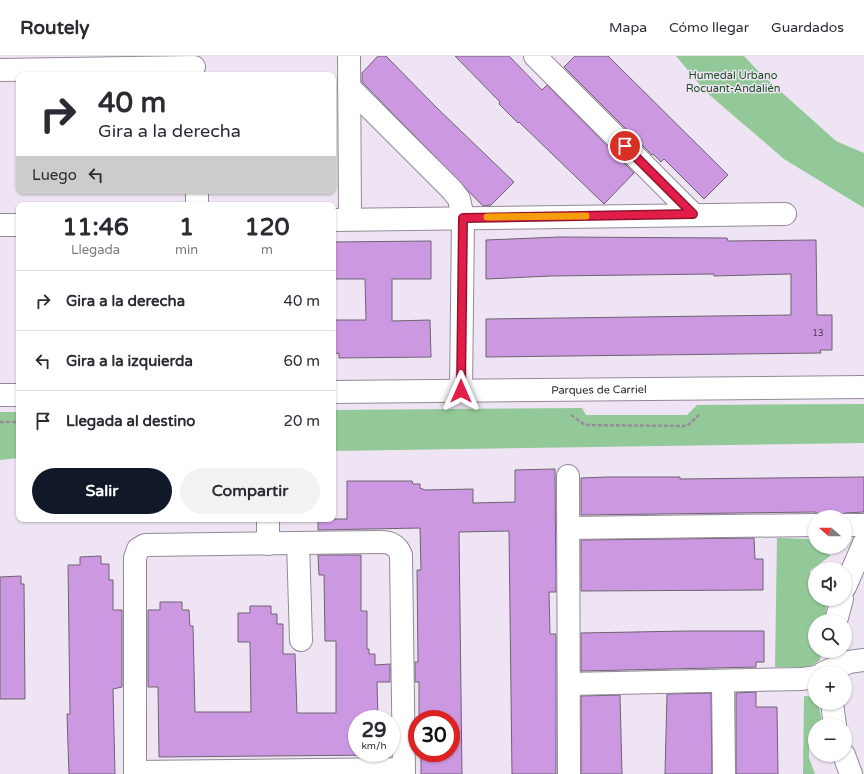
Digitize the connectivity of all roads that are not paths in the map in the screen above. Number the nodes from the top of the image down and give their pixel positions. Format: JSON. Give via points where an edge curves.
{"nodes":[{"id":1,"x":349,"y":56,"type":"edge"},
{"id":2,"x":534,"y":56,"type":"edge"},
{"id":3,"x":194,"y":66,"type":"edge"},
{"id":4,"x":0,"y":70,"type":"edge"},
{"id":5,"x":349,"y":87,"type":"junction"},
{"id":6,"x":693,"y":214,"type":"junction"},
{"id":7,"x":785,"y":214,"type":"dead end"},
{"id":8,"x":463,"y":218,"type":"junction"},
{"id":9,"x":341,"y":220,"type":"edge"},
{"id":10,"x":0,"y":225,"type":"edge"},
{"id":11,"x":16,"y":225,"type":"edge"},
{"id":12,"x":864,"y":387,"type":"edge"},
{"id":13,"x":461,"y":391,"type":"junction"},
{"id":14,"x":336,"y":392,"type":"edge"},
{"id":15,"x":0,"y":395,"type":"edge"},
{"id":16,"x":16,"y":395,"type":"edge"},
{"id":17,"x":568,"y":476,"type":"dead end"},
{"id":18,"x":268,"y":522,"type":"edge"},
{"id":19,"x":808,"y":525,"type":"edge"},
{"id":20,"x":852,"y":525,"type":"edge"},
{"id":21,"x":864,"y":525,"type":"edge"},
{"id":22,"x":568,"y":528,"type":"junction"},
{"id":23,"x":298,"y":543,"type":"junction"},
{"id":24,"x":864,"y":543,"type":"edge"},
{"id":25,"x":268,"y":544,"type":"junction"},
{"id":26,"x":852,"y":571,"type":"edge"},
{"id":27,"x":301,"y":640,"type":"dead end"},
{"id":28,"x":864,"y":660,"type":"edge"},
{"id":29,"x":836,"y":666,"type":"edge"},
{"id":30,"x":808,"y":676,"type":"edge"},
{"id":31,"x":723,"y":682,"type":"junction"},
{"id":32,"x":569,"y":684,"type":"junction"},
{"id":33,"x":847,"y":762,"type":"edge"},
{"id":34,"x":404,"y":771,"type":"edge"},
{"id":35,"x":135,"y":773,"type":"edge"},
{"id":36,"x":569,"y":774,"type":"edge"},
{"id":37,"x":724,"y":774,"type":"edge"},
{"id":38,"x":851,"y":774,"type":"edge"}],
"edges":[{"from":1,"to":5,"type":"street"},
{"from":2,"to":6,"type":"street"},
{"from":3,"to":4,"type":"street"},
{"from":5,"to":8,"type":"street","via":[[452,190],[459,199]]},
{"from":5,"to":9,"type":"street"},
{"from":6,"to":7,"type":"street"},
{"from":6,"to":8,"type":"street"},
{"from":8,"to":9,"type":"street"},
{"from":8,"to":13,"type":"street"},
{"from":10,"to":11,"type":"street"},
{"from":12,"to":13,"type":"street","name":"Parques de Carriel"},
{"from":13,"to":14,"type":"street","name":"Parques de Carriel"},
{"from":15,"to":16,"type":"street"},
{"from":17,"to":22,"type":"street"},
{"from":18,"to":25,"type":"street"},
{"from":19,"to":22,"type":"street"},
{"from":20,"to":21,"type":"street"},
{"from":22,"to":32,"type":"street"},
{"from":23,"to":25,"type":"street"},
{"from":23,"to":27,"type":"street"},
{"from":23,"to":34,"type":"street","via":[[388,542],[399,550]]},
{"from":24,"to":26,"type":"street"},
{"from":25,"to":35,"type":"street","via":[[145,545],[138,550],[135,558]]},
{"from":28,"to":29,"type":"street"},
{"from":30,"to":31,"type":"street","via":[[802,679]]},
{"from":31,"to":32,"type":"street"},
{"from":31,"to":37,"type":"street"},
{"from":32,"to":36,"type":"street"},
{"from":33,"to":38,"type":"street"},
{"from":34,"to":35,"type":"street"}]}
